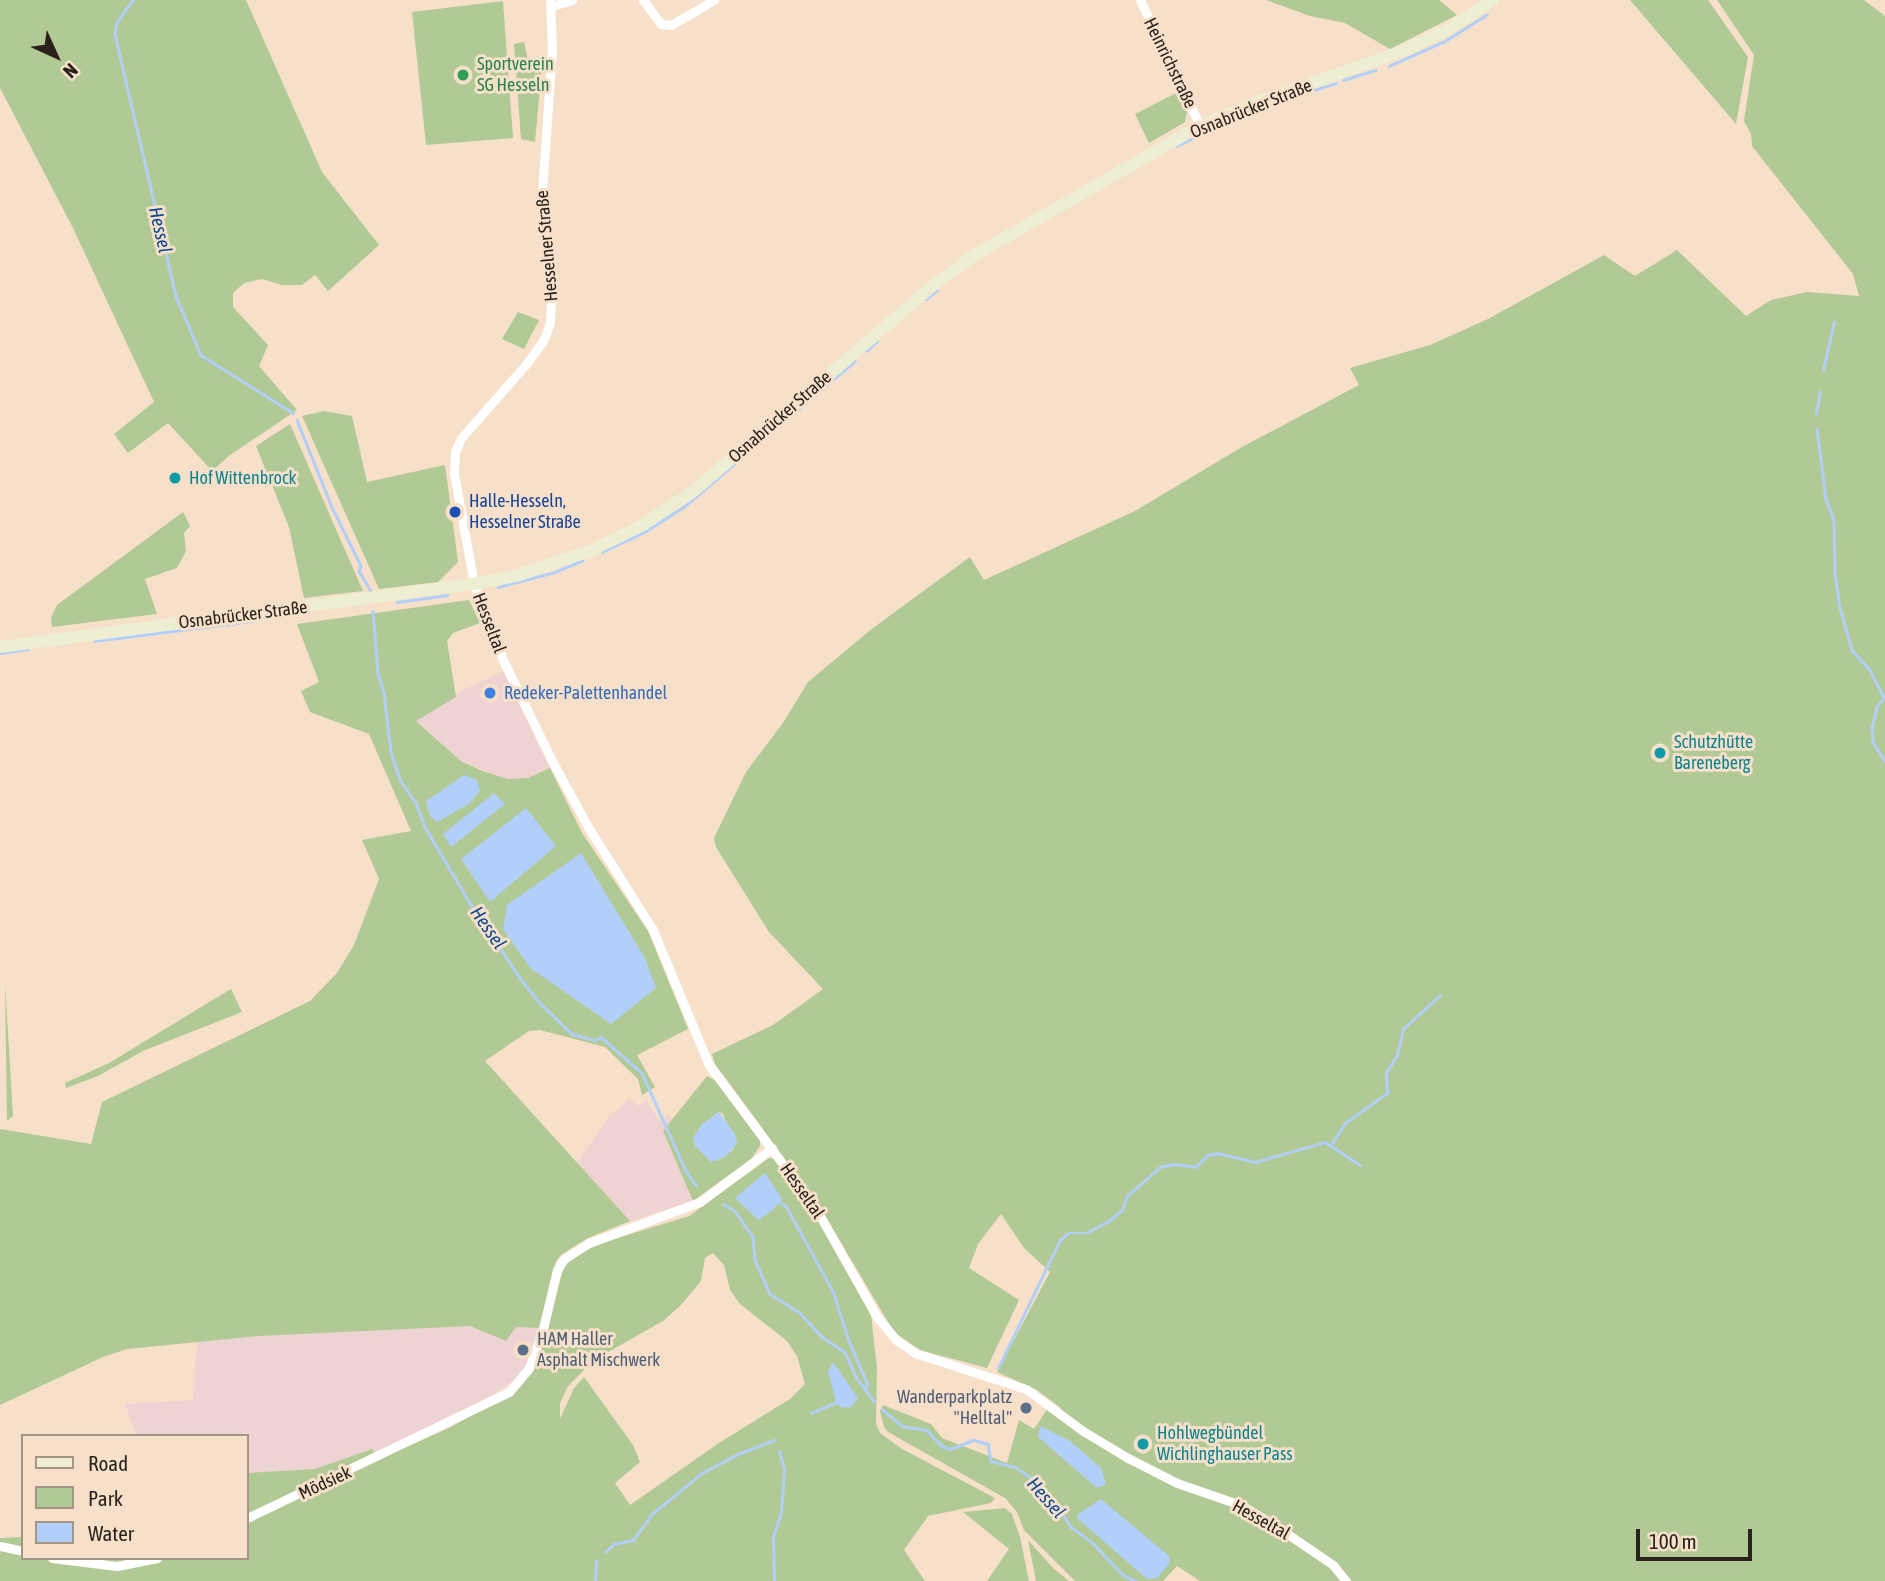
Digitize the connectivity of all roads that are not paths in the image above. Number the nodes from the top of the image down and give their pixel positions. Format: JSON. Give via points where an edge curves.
{"nodes":[{"id":1,"x":572,"y":0,"type":"edge"},
{"id":2,"x":643,"y":0,"type":"edge"},
{"id":3,"x":714,"y":0,"type":"edge"},
{"id":4,"x":1140,"y":0,"type":"edge"},
{"id":5,"x":1493,"y":0,"type":"edge"},
{"id":6,"x":551,"y":3,"type":"edge"},
{"id":7,"x":1200,"y":127,"type":"junction"},
{"id":8,"x":474,"y":584,"type":"junction"},
{"id":9,"x":0,"y":647,"type":"edge"},
{"id":10,"x":772,"y":1148,"type":"junction"},
{"id":11,"x":248,"y":1518,"type":"edge"},
{"id":12,"x":0,"y":1546,"type":"edge"},
{"id":13,"x":21,"y":1551,"type":"edge"},
{"id":14,"x":68,"y":1560,"type":"edge"},
{"id":15,"x":147,"y":1560,"type":"edge"},
{"id":16,"x":1346,"y":1581,"type":"edge"}],
"edges":[{"from":1,"to":6,"type":"street"},
{"from":2,"to":3,"type":"street","via":[[661,24],[671,24]]},
{"from":4,"to":7,"type":"street","name":"Heinrichstraße"},
{"from":5,"to":7,"type":"main road","name":"Osnabrücker Straße","via":[[1403,51]]},
{"from":6,"to":8,"type":"street","name":"Hesselner Straße","via":[[541,206],[552,313],[543,341],[461,438],[455,452],[454,472]]},
{"from":7,"to":8,"type":"main road","name":"Osnabrücker Straße","via":[[972,256],[663,513],[552,566]]},
{"from":8,"to":9,"type":"main road","name":"Osnabrücker Straße"},
{"from":8,"to":10,"type":"street","name":"Hesseltal","via":[[509,674],[551,759],[653,930],[709,1065]]},
{"from":10,"to":11,"type":"street","name":"Mödsiek","via":[[700,1202],[589,1243],[564,1259],[533,1357],[509,1392]]},
{"from":10,"to":16,"type":"street","name":"Hesseltal","via":[[815,1207],[877,1317],[896,1340],[915,1353],[1026,1389],[1128,1458],[1177,1483],[1241,1505],[1273,1524],[1322,1557]]},
{"from":12,"to":13,"type":"street"},
{"from":14,"to":15,"type":"street","via":[[117,1566]]}]}
